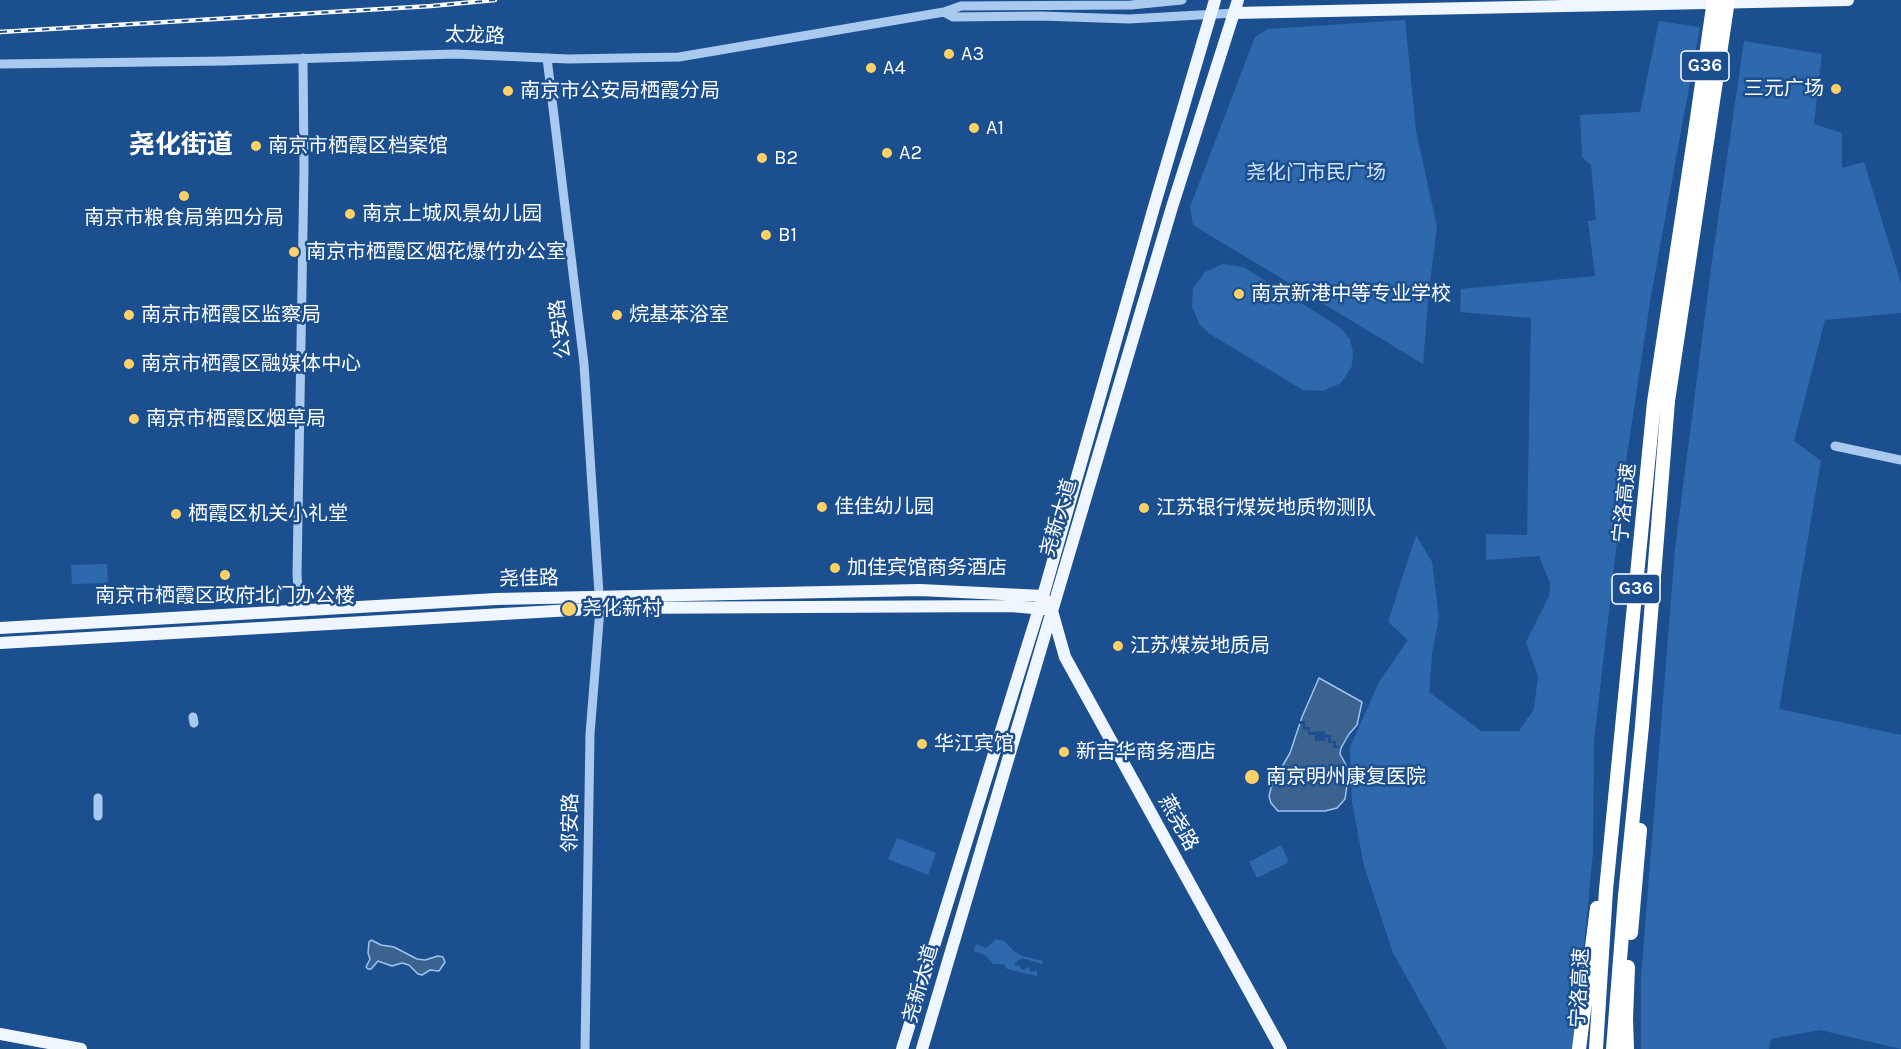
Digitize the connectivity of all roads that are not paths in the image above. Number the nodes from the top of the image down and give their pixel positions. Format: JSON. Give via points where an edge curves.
{"nodes":[{"id":1,"x":1182,"y":0,"type":"edge"},
{"id":2,"x":1215,"y":0,"type":"edge"},
{"id":3,"x":1238,"y":0,"type":"edge"},
{"id":4,"x":1714,"y":0,"type":"edge"},
{"id":5,"x":1728,"y":0,"type":"edge"},
{"id":6,"x":1848,"y":0,"type":"edge"},
{"id":7,"x":944,"y":12,"type":"junction"},
{"id":8,"x":1234,"y":13,"type":"junction"},
{"id":9,"x":1211,"y":14,"type":"junction"},
{"id":10,"x":303,"y":58,"type":"junction"},
{"id":11,"x":547,"y":58,"type":"junction"},
{"id":12,"x":0,"y":64,"type":"edge"},
{"id":13,"x":1701,"y":133,"type":"junction"},
{"id":14,"x":1835,"y":446,"type":"dead end"},
{"id":15,"x":1901,"y":460,"type":"edge"},
{"id":16,"x":599,"y":603,"type":"junction"},
{"id":17,"x":1046,"y":606,"type":"junction"},
{"id":18,"x":300,"y":610,"type":"junction"},
{"id":19,"x":0,"y":628,"type":"edge"},
{"id":20,"x":0,"y":643,"type":"edge"},
{"id":21,"x":1642,"y":726,"type":"junction"},
{"id":22,"x":98,"y":798,"type":"dead end"},
{"id":23,"x":1614,"y":815,"type":"junction"},
{"id":24,"x":98,"y":816,"type":"dead end"},
{"id":25,"x":0,"y":1034,"type":"edge"},
{"id":26,"x":81,"y":1049,"type":"edge"},
{"id":27,"x":585,"y":1049,"type":"edge"},
{"id":28,"x":902,"y":1049,"type":"edge"},
{"id":29,"x":922,"y":1049,"type":"edge"},
{"id":30,"x":1281,"y":1049,"type":"edge"},
{"id":31,"x":1579,"y":1049,"type":"edge"},
{"id":32,"x":1596,"y":1049,"type":"edge"},
{"id":33,"x":1613,"y":1049,"type":"edge"},
{"id":34,"x":1628,"y":1049,"type":"edge"}],
"edges":[{"from":1,"to":7,"type":"street","name":"太龙路","via":[[1131,5],[961,6]]},
{"from":2,"to":9,"type":"main road","name":"尧新大道"},
{"from":3,"to":8,"type":"main road","name":"尧新大道"},
{"from":4,"to":13,"type":"highway","name":"宁洛高速","number":"G36","bridge":true},
{"from":5,"to":13,"type":"highway","name":"宁洛高速","number":"G36","bridge":true},
{"from":6,"to":8,"type":"main road","name":"太龙路"},
{"from":7,"to":9,"type":"street","name":"太龙路","via":[[953,16],[1119,19]]},
{"from":7,"to":11,"type":"street","name":"太龙路","via":[[679,57]]},
{"from":8,"to":9,"type":"street","name":"太龙路"},
{"from":8,"to":17,"type":"main road","name":"尧新大道"},
{"from":9,"to":17,"type":"main road","name":"尧新大道"},
{"from":10,"to":11,"type":"street","name":"太龙路","via":[[455,54]]},
{"from":10,"to":12,"type":"street","name":"太龙路"},
{"from":10,"to":18,"type":"street","via":[[297,575]]},
{"from":11,"to":16,"type":"street","name":"公安路","via":[[584,364]]},
{"from":13,"to":21,"type":"highway","name":"宁洛高速","number":"G36","via":[[1668,401]]},
{"from":13,"to":23,"type":"highway","name":"宁洛高速","number":"G36","via":[[1654,402]]},
{"from":14,"to":15,"type":"street"},
{"from":16,"to":17,"type":"main road","name":"尧佳路","via":[[920,590]]},
{"from":16,"to":18,"type":"main road","name":"尧佳路","via":[[496,599]]},
{"from":16,"to":20,"type":"main road","name":"尧佳路"},
{"from":16,"to":27,"type":"street","name":"邻安路","via":[[590,734]]},
{"from":17,"to":28,"type":"main road","name":"尧新大道"},
{"from":17,"to":29,"type":"main road","name":"尧新大道"},
{"from":17,"to":30,"type":"main road","name":"燕尧路","via":[[1065,657]]},
{"from":18,"to":19,"type":"main road","name":"尧佳路"},
{"from":21,"to":33,"type":"highway","name":"宁洛高速","number":"G36"},
{"from":21,"to":34,"type":"highway","via":[[1639,850],[1626,1008]]},
{"from":22,"to":24,"type":"street"},
{"from":23,"to":31,"type":"highway","via":[[1593,930]]},
{"from":23,"to":32,"type":"highway","name":"宁洛高速","number":"G36"},
{"from":25,"to":26,"type":"main road"}]}
